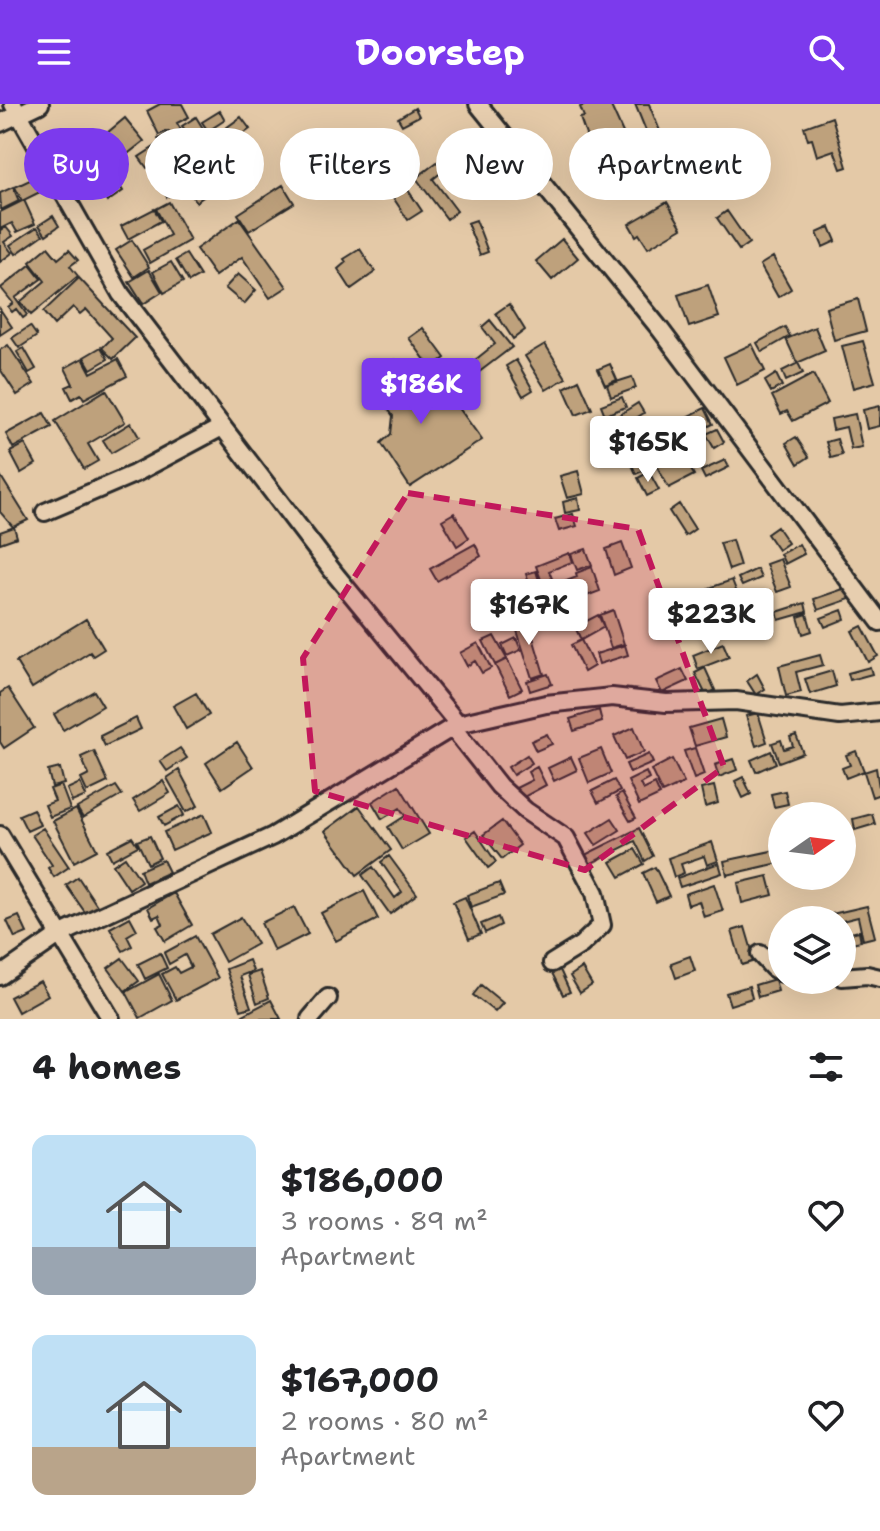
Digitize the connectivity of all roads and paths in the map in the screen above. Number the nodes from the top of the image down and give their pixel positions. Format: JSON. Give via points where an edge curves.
{"nodes":[{"id":1,"x":40,"y":104,"type":"edge"},
{"id":2,"x":478,"y":104,"type":"edge"},
{"id":3,"x":16,"y":109,"type":"edge"},
{"id":4,"x":0,"y":123,"type":"edge"},
{"id":5,"x":222,"y":427,"type":"junction"},
{"id":6,"x":45,"y":512,"type":"dead end"},
{"id":7,"x":880,"y":622,"type":"edge"},
{"id":8,"x":880,"y":712,"type":"edge"},
{"id":9,"x":456,"y":726,"type":"junction"},
{"id":10,"x":0,"y":835,"type":"edge"},
{"id":11,"x":59,"y":935,"type":"junction"},
{"id":12,"x":760,"y":954,"type":"dead end"},
{"id":13,"x":552,"y":963,"type":"dead end"},
{"id":14,"x":768,"y":963,"type":"edge"},
{"id":15,"x":0,"y":976,"type":"edge"},
{"id":16,"x":856,"y":976,"type":"edge"},
{"id":17,"x":880,"y":978,"type":"edge"},
{"id":18,"x":328,"y":998,"type":"dead end"},
{"id":19,"x":111,"y":1019,"type":"edge"},
{"id":20,"x":310,"y":1019,"type":"edge"}],
"edges":[{"from":1,"to":3,"type":"street"},
{"from":2,"to":7,"type":"street","via":[[660,329]]},
{"from":3,"to":4,"type":"street"},
{"from":3,"to":5,"type":"street","via":[[121,294]]},
{"from":5,"to":6,"type":"street","via":[[134,474]]},
{"from":5,"to":9,"type":"street"},
{"from":8,"to":9,"type":"street","via":[[840,716],[736,701],[666,703],[612,697],[546,704]]},
{"from":9,"to":11,"type":"street","via":[[273,836]]},
{"from":9,"to":13,"type":"street","via":[[499,786],[566,838],[595,893],[602,925]]},
{"from":10,"to":11,"type":"street"},
{"from":11,"to":15,"type":"street"},
{"from":11,"to":19,"type":"street"},
{"from":12,"to":14,"type":"street"},
{"from":16,"to":17,"type":"street"},
{"from":18,"to":20,"type":"street"}]}
